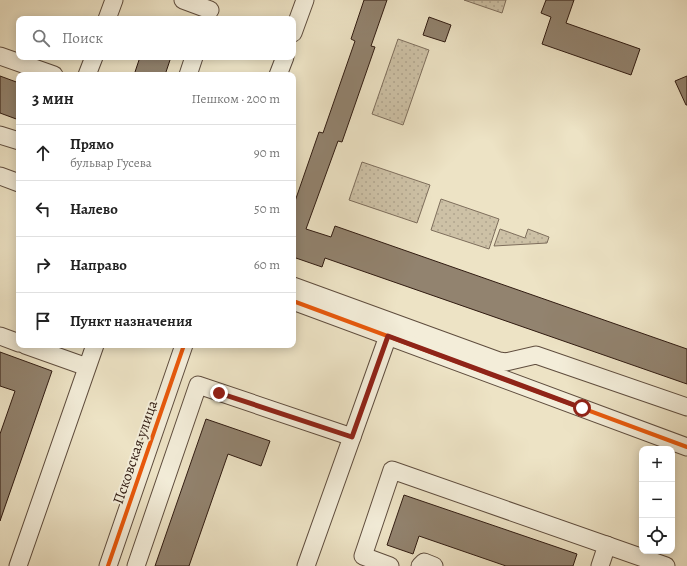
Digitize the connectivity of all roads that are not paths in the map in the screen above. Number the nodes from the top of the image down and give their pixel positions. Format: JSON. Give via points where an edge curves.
{"nodes":[{"id":1,"x":114,"y":0,"type":"edge"},
{"id":2,"x":183,"y":0,"type":"edge"},
{"id":3,"x":304,"y":1,"type":"edge"},
{"id":4,"x":210,"y":10,"type":"edge"},
{"id":5,"x":108,"y":16,"type":"edge"},
{"id":6,"x":296,"y":24,"type":"edge"},
{"id":7,"x":0,"y":56,"type":"edge"},
{"id":8,"x":93,"y":60,"type":"edge"},
{"id":9,"x":193,"y":60,"type":"edge"},
{"id":10,"x":284,"y":60,"type":"edge"},
{"id":11,"x":45,"y":72,"type":"edge"},
{"id":12,"x":88,"y":72,"type":"edge"},
{"id":13,"x":189,"y":72,"type":"edge"},
{"id":14,"x":279,"y":72,"type":"edge"},
{"id":15,"x":0,"y":135,"type":"edge"},
{"id":16,"x":16,"y":140,"type":"edge"},
{"id":17,"x":0,"y":176,"type":"edge"},
{"id":18,"x":16,"y":182,"type":"edge"},
{"id":19,"x":296,"y":287,"type":"edge"},
{"id":20,"x":296,"y":302,"type":"edge"},
{"id":21,"x":0,"y":336,"type":"edge"},
{"id":22,"x":388,"y":336,"type":"junction"},
{"id":23,"x":16,"y":342,"type":"edge"},
{"id":24,"x":33,"y":348,"type":"edge"},
{"id":25,"x":94,"y":348,"type":"edge"},
{"id":26,"x":183,"y":348,"type":"edge"},
{"id":27,"x":87,"y":367,"type":"junction"},
{"id":28,"x":687,"y":407,"type":"edge"},
{"id":29,"x":352,"y":437,"type":"junction"},
{"id":30,"x":687,"y":447,"type":"edge"},
{"id":31,"x":607,"y":545,"type":"junction"},
{"id":32,"x":362,"y":561,"type":"edge"},
{"id":33,"x":18,"y":566,"type":"edge"},
{"id":34,"x":108,"y":566,"type":"edge"},
{"id":35,"x":136,"y":566,"type":"edge"},
{"id":36,"x":306,"y":566,"type":"edge"},
{"id":37,"x":390,"y":566,"type":"edge"},
{"id":38,"x":420,"y":566,"type":"edge"},
{"id":39,"x":434,"y":566,"type":"edge"},
{"id":40,"x":600,"y":566,"type":"edge"},
{"id":41,"x":666,"y":566,"type":"edge"}],
"edges":[{"from":1,"to":5,"type":"street"},
{"from":2,"to":4,"type":"street"},
{"from":3,"to":6,"type":"street"},
{"from":7,"to":11,"type":"street"},
{"from":8,"to":12,"type":"street"},
{"from":9,"to":13,"type":"street"},
{"from":10,"to":14,"type":"street"},
{"from":15,"to":16,"type":"street"},
{"from":17,"to":18,"type":"street"},
{"from":19,"to":28,"type":"street","via":[[498,362],[536,355]]},
{"from":20,"to":22,"type":"street"},
{"from":21,"to":23,"type":"street"},
{"from":22,"to":29,"type":"street"},
{"from":22,"to":30,"type":"street"},
{"from":24,"to":27,"type":"street"},
{"from":25,"to":27,"type":"street"},
{"from":26,"to":34,"type":"street","name":"Псковская улица"},
{"from":27,"to":33,"type":"street"},
{"from":29,"to":35,"type":"street","via":[[198,385]]},
{"from":29,"to":36,"type":"street"},
{"from":31,"to":32,"type":"street","via":[[392,470]]},
{"from":31,"to":40,"type":"street"},
{"from":31,"to":41,"type":"street"},
{"from":32,"to":37,"type":"street"},
{"from":38,"to":39,"type":"street","via":[[424,562]]}]}
